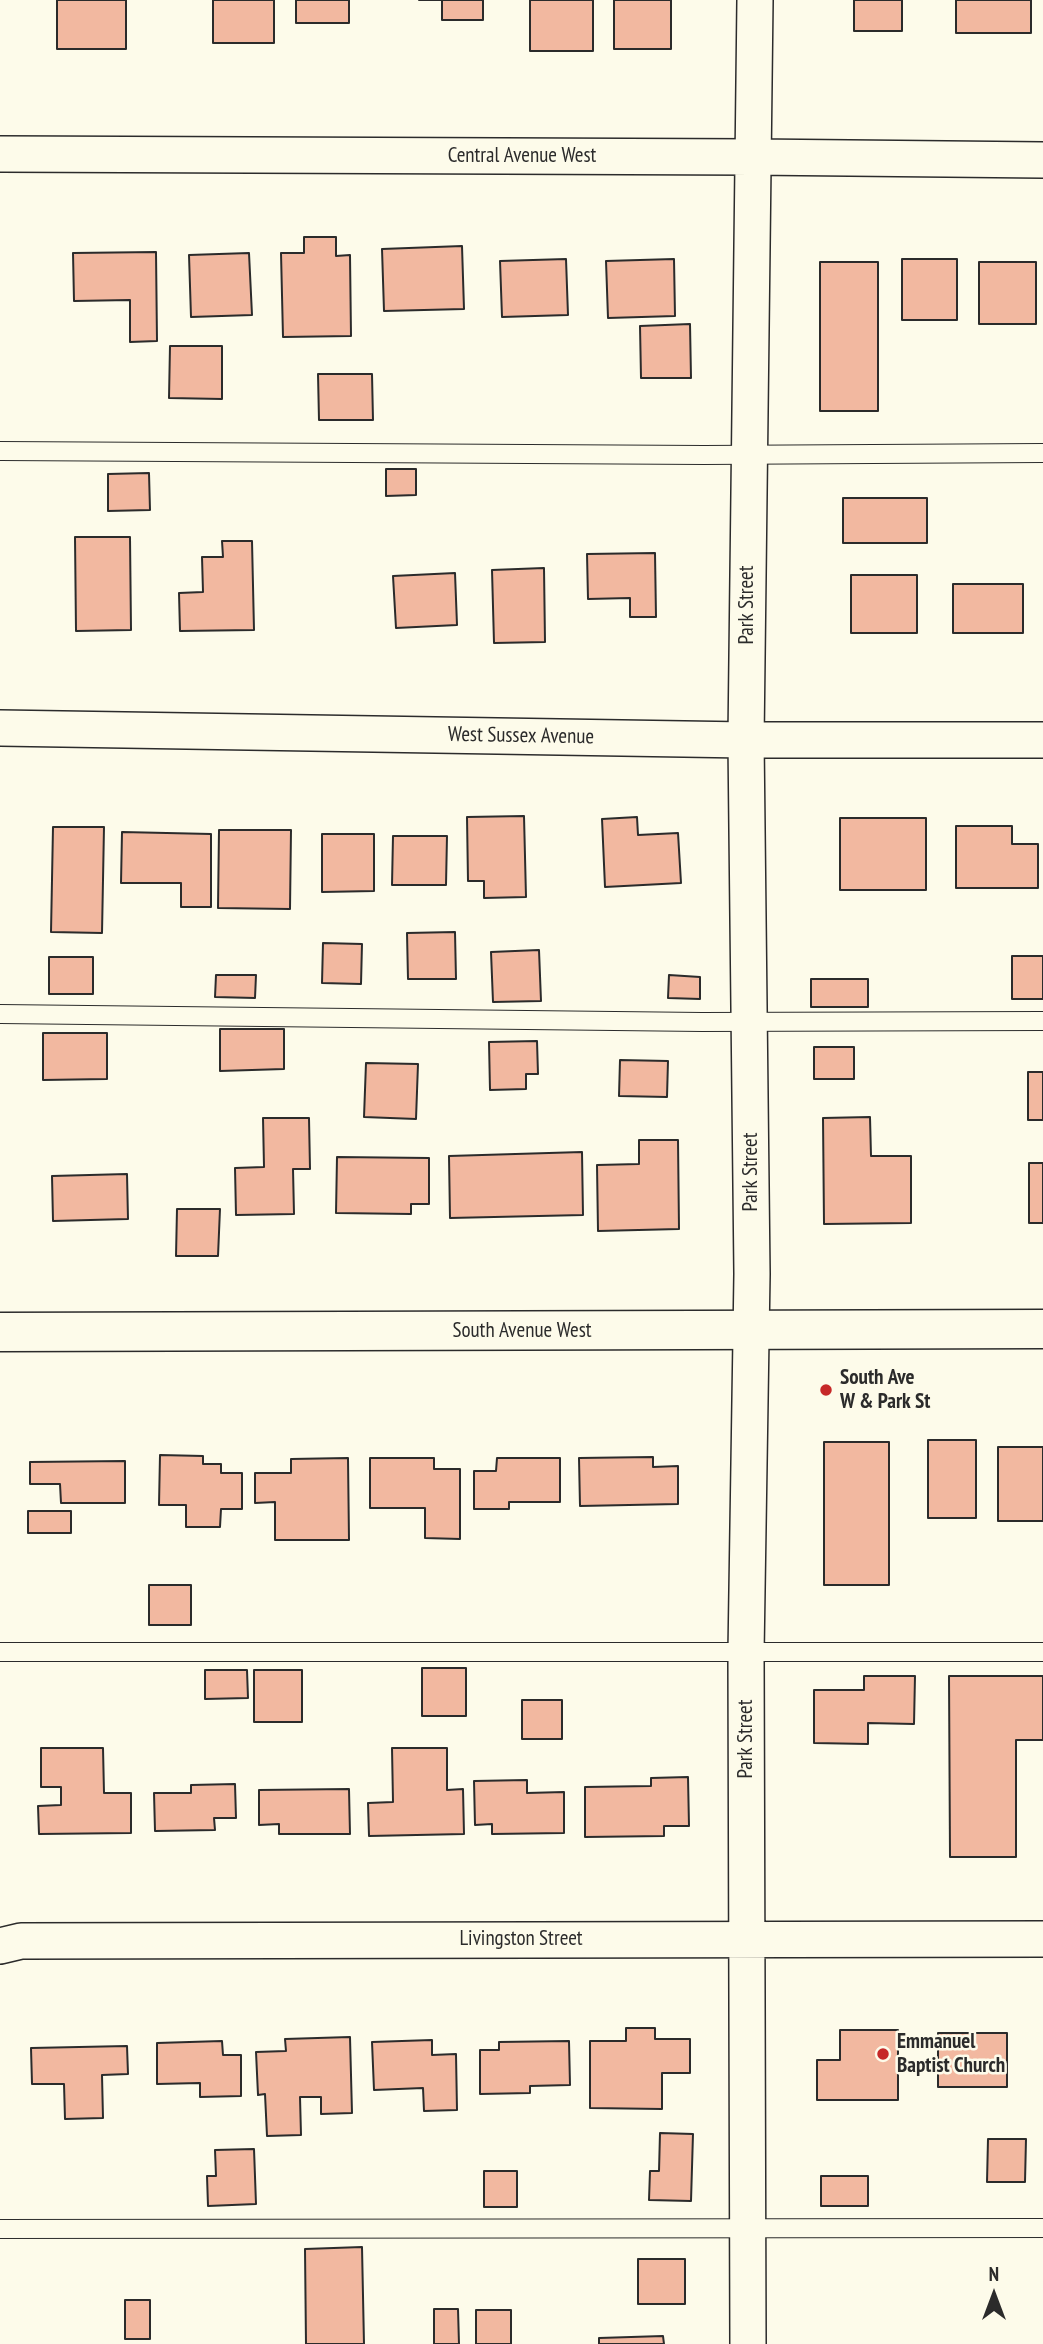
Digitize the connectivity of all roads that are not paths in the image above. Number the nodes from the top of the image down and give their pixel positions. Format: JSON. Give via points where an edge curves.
{"nodes":[{"id":1,"x":755,"y":0,"type":"edge"},
{"id":2,"x":0,"y":154,"type":"edge"},
{"id":3,"x":753,"y":157,"type":"junction"},
{"id":4,"x":1043,"y":160,"type":"edge"},
{"id":5,"x":0,"y":451,"type":"edge"},
{"id":6,"x":1043,"y":453,"type":"edge"},
{"id":7,"x":748,"y":455,"type":"junction"},
{"id":8,"x":0,"y":728,"type":"edge"},
{"id":9,"x":746,"y":740,"type":"junction"},
{"id":10,"x":1043,"y":740,"type":"edge"},
{"id":11,"x":0,"y":1014,"type":"edge"},
{"id":12,"x":1043,"y":1021,"type":"edge"},
{"id":13,"x":750,"y":1022,"type":"junction"},
{"id":14,"x":1043,"y":1329,"type":"edge"},
{"id":15,"x":750,"y":1330,"type":"junction"},
{"id":16,"x":0,"y":1332,"type":"edge"},
{"id":17,"x":0,"y":1652,"type":"edge"},
{"id":18,"x":1043,"y":1652,"type":"edge"},
{"id":19,"x":746,"y":1653,"type":"junction"},
{"id":20,"x":746,"y":1938,"type":"junction"},
{"id":21,"x":1043,"y":1939,"type":"edge"},
{"id":22,"x":0,"y":1946,"type":"edge"},
{"id":23,"x":1043,"y":2228,"type":"edge"},
{"id":24,"x":0,"y":2229,"type":"edge"},
{"id":25,"x":748,"y":2229,"type":"junction"},
{"id":26,"x":748,"y":2344,"type":"edge"}],
"edges":[{"from":1,"to":3,"type":"street","name":"Park Street"},
{"from":2,"to":3,"type":"street","name":"Central Avenue West"},
{"from":3,"to":4,"type":"street","name":"Central Avenue West"},
{"from":3,"to":7,"type":"street","name":"Park Street"},
{"from":5,"to":7,"type":"lane"},
{"from":6,"to":7,"type":"lane"},
{"from":7,"to":9,"type":"street","name":"Park Street"},
{"from":8,"to":9,"type":"street","name":"West Sussex Avenue"},
{"from":9,"to":10,"type":"street","name":"West Sussex Avenue"},
{"from":9,"to":13,"type":"street","name":"Park Street"},
{"from":11,"to":13,"type":"lane"},
{"from":12,"to":13,"type":"lane"},
{"from":13,"to":15,"type":"street","name":"Park Street"},
{"from":14,"to":15,"type":"street","name":"South Avenue West"},
{"from":15,"to":16,"type":"street","name":"South Avenue West"},
{"from":15,"to":19,"type":"street","name":"Park Street"},
{"from":17,"to":19,"type":"lane"},
{"from":18,"to":19,"type":"lane"},
{"from":19,"to":20,"type":"street","name":"Park Street"},
{"from":20,"to":21,"type":"street","name":"Livingston Street"},
{"from":20,"to":22,"type":"street","name":"Livingston Street","via":[[20,1941]]},
{"from":20,"to":25,"type":"street","name":"Park Street"},
{"from":23,"to":25,"type":"lane"},
{"from":24,"to":25,"type":"lane"},
{"from":25,"to":26,"type":"street","name":"Park Street"}]}
